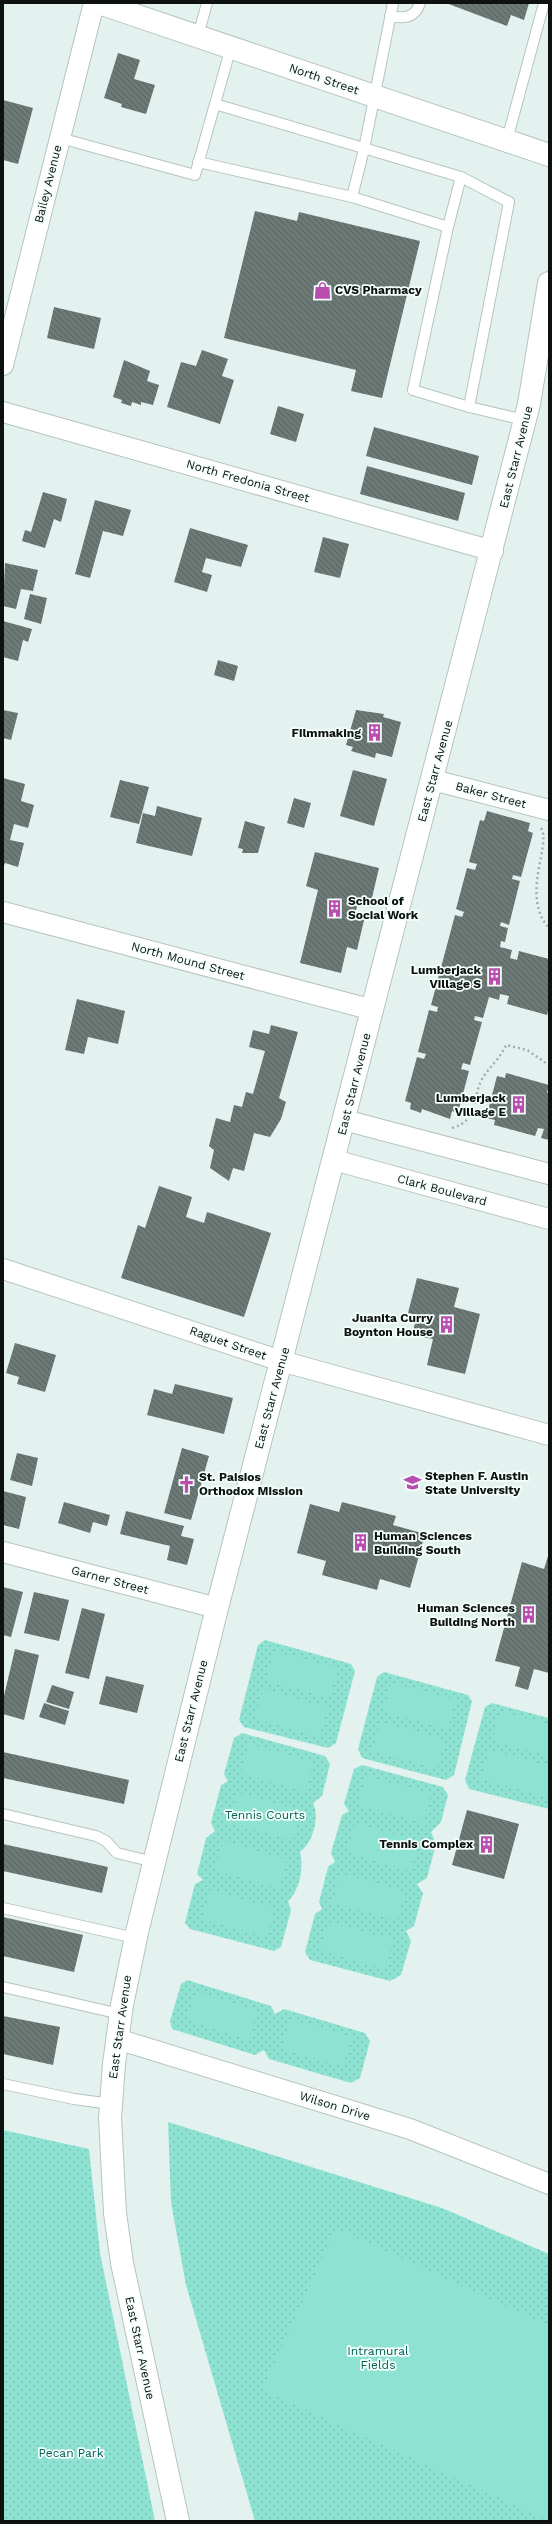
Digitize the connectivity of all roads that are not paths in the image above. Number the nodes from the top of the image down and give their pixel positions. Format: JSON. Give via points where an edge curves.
{"nodes":[{"id":1,"x":94,"y":3,"type":"edge"},
{"id":2,"x":99,"y":3,"type":"edge"},
{"id":3,"x":207,"y":3,"type":"edge"},
{"id":4,"x":393,"y":3,"type":"edge"},
{"id":5,"x":420,"y":3,"type":"edge"},
{"id":6,"x":544,"y":3,"type":"edge"},
{"id":7,"x":390,"y":16,"type":"junction"},
{"id":8,"x":198,"y":36,"type":"junction"},
{"id":9,"x":231,"y":47,"type":"junction"},
{"id":10,"x":374,"y":96,"type":"junction"},
{"id":11,"x":215,"y":104,"type":"junction"},
{"id":12,"x":60,"y":138,"type":"junction"},
{"id":13,"x":507,"y":140,"type":"junction"},
{"id":14,"x":364,"y":149,"type":"junction"},
{"id":15,"x":549,"y":154,"type":"edge"},
{"id":16,"x":198,"y":162,"type":"junction"},
{"id":17,"x":461,"y":177,"type":"junction"},
{"id":18,"x":352,"y":197,"type":"junction"},
{"id":19,"x":448,"y":227,"type":"junction"},
{"id":20,"x":549,"y":283,"type":"edge"},
{"id":21,"x":3,"y":365,"type":"edge"},
{"id":22,"x":469,"y":407,"type":"junction"},
{"id":23,"x":3,"y":412,"type":"edge"},
{"id":24,"x":525,"y":420,"type":"junction"},
{"id":25,"x":493,"y":550,"type":"junction"},
{"id":26,"x":433,"y":780,"type":"junction"},
{"id":27,"x":544,"y":817,"type":"edge"},
{"id":28,"x":3,"y":912,"type":"edge"},
{"id":29,"x":373,"y":1010,"type":"junction"},
{"id":30,"x":344,"y":1120,"type":"junction"},
{"id":31,"x":334,"y":1160,"type":"junction"},
{"id":32,"x":549,"y":1174,"type":"edge"},
{"id":33,"x":549,"y":1219,"type":"edge"},
{"id":34,"x":3,"y":1269,"type":"edge"},
{"id":35,"x":281,"y":1361,"type":"junction"},
{"id":36,"x":549,"y":1435,"type":"edge"},
{"id":37,"x":3,"y":1552,"type":"edge"},
{"id":38,"x":217,"y":1608,"type":"junction"},
{"id":39,"x":3,"y":1814,"type":"edge"},
{"id":40,"x":154,"y":1862,"type":"junction"},
{"id":41,"x":3,"y":1908,"type":"edge"},
{"id":42,"x":136,"y":1938,"type":"junction"},
{"id":43,"x":3,"y":1988,"type":"edge"},
{"id":44,"x":120,"y":2014,"type":"junction"},
{"id":45,"x":116,"y":2039,"type":"junction"},
{"id":46,"x":3,"y":2084,"type":"edge"},
{"id":47,"x":111,"y":2104,"type":"junction"},
{"id":48,"x":549,"y":2184,"type":"edge"},
{"id":49,"x":178,"y":2521,"type":"edge"}],
"edges":[{"from":1,"to":12,"type":"street","name":"Bailey Avenue"},
{"from":2,"to":8,"type":"main road","name":"North Street"},
{"from":3,"to":8,"type":"lane"},
{"from":4,"to":7,"type":"lane"},
{"from":5,"to":7,"type":"lane","via":[[409,17],[402,19]]},
{"from":6,"to":13,"type":"lane"},
{"from":7,"to":10,"type":"lane"},
{"from":8,"to":9,"type":"main road","name":"North Street"},
{"from":9,"to":10,"type":"main road","name":"North Street"},
{"from":9,"to":11,"type":"lane"},
{"from":10,"to":13,"type":"main road","name":"North Street"},
{"from":10,"to":14,"type":"lane"},
{"from":11,"to":14,"type":"lane"},
{"from":11,"to":16,"type":"lane"},
{"from":12,"to":16,"type":"lane","via":[[195,175]]},
{"from":12,"to":21,"type":"street","name":"Bailey Avenue"},
{"from":13,"to":15,"type":"main road","name":"North Street"},
{"from":14,"to":17,"type":"lane"},
{"from":14,"to":18,"type":"lane"},
{"from":16,"to":18,"type":"lane"},
{"from":17,"to":19,"type":"lane"},
{"from":17,"to":22,"type":"lane","via":[[509,202]]},
{"from":18,"to":19,"type":"lane"},
{"from":19,"to":22,"type":"lane","via":[[412,390]]},
{"from":20,"to":24,"type":"main road","name":"East Starr Avenue","via":[[539,355]]},
{"from":22,"to":24,"type":"lane"},
{"from":23,"to":25,"type":"street","name":"North Fredonia Street"},
{"from":24,"to":25,"type":"main road","name":"East Starr Avenue"},
{"from":25,"to":26,"type":"main road","name":"East Starr Avenue"},
{"from":26,"to":27,"type":"street","name":"Baker Street"},
{"from":26,"to":29,"type":"main road","name":"East Starr Avenue"},
{"from":28,"to":29,"type":"street","name":"North Mound Street"},
{"from":29,"to":30,"type":"main road","name":"East Starr Avenue"},
{"from":30,"to":31,"type":"main road","name":"East Starr Avenue"},
{"from":30,"to":32,"type":"street"},
{"from":31,"to":33,"type":"street","name":"Clark Boulevard"},
{"from":31,"to":35,"type":"main road","name":"East Starr Avenue"},
{"from":34,"to":35,"type":"street","name":"Raguet Street"},
{"from":35,"to":36,"type":"street","name":"Raguet Street"},
{"from":35,"to":38,"type":"main road","name":"East Starr Avenue"},
{"from":37,"to":38,"type":"street","name":"Garner Street"},
{"from":38,"to":40,"type":"main road","name":"East Starr Avenue"},
{"from":39,"to":40,"type":"lane","via":[[96,1836],[106,1841],[113,1852]]},
{"from":40,"to":42,"type":"main road","name":"East Starr Avenue"},
{"from":41,"to":42,"type":"lane"},
{"from":42,"to":44,"type":"main road","name":"East Starr Avenue"},
{"from":43,"to":44,"type":"lane"},
{"from":44,"to":45,"type":"main road","name":"East Starr Avenue"},
{"from":45,"to":47,"type":"main road","name":"East Starr Avenue"},
{"from":45,"to":48,"type":"street","name":"Wilson Drive","via":[[433,2137]]},
{"from":46,"to":47,"type":"lane"},
{"from":47,"to":49,"type":"main road","name":"East Starr Avenue","via":[[112,2176],[122,2263]]}]}
